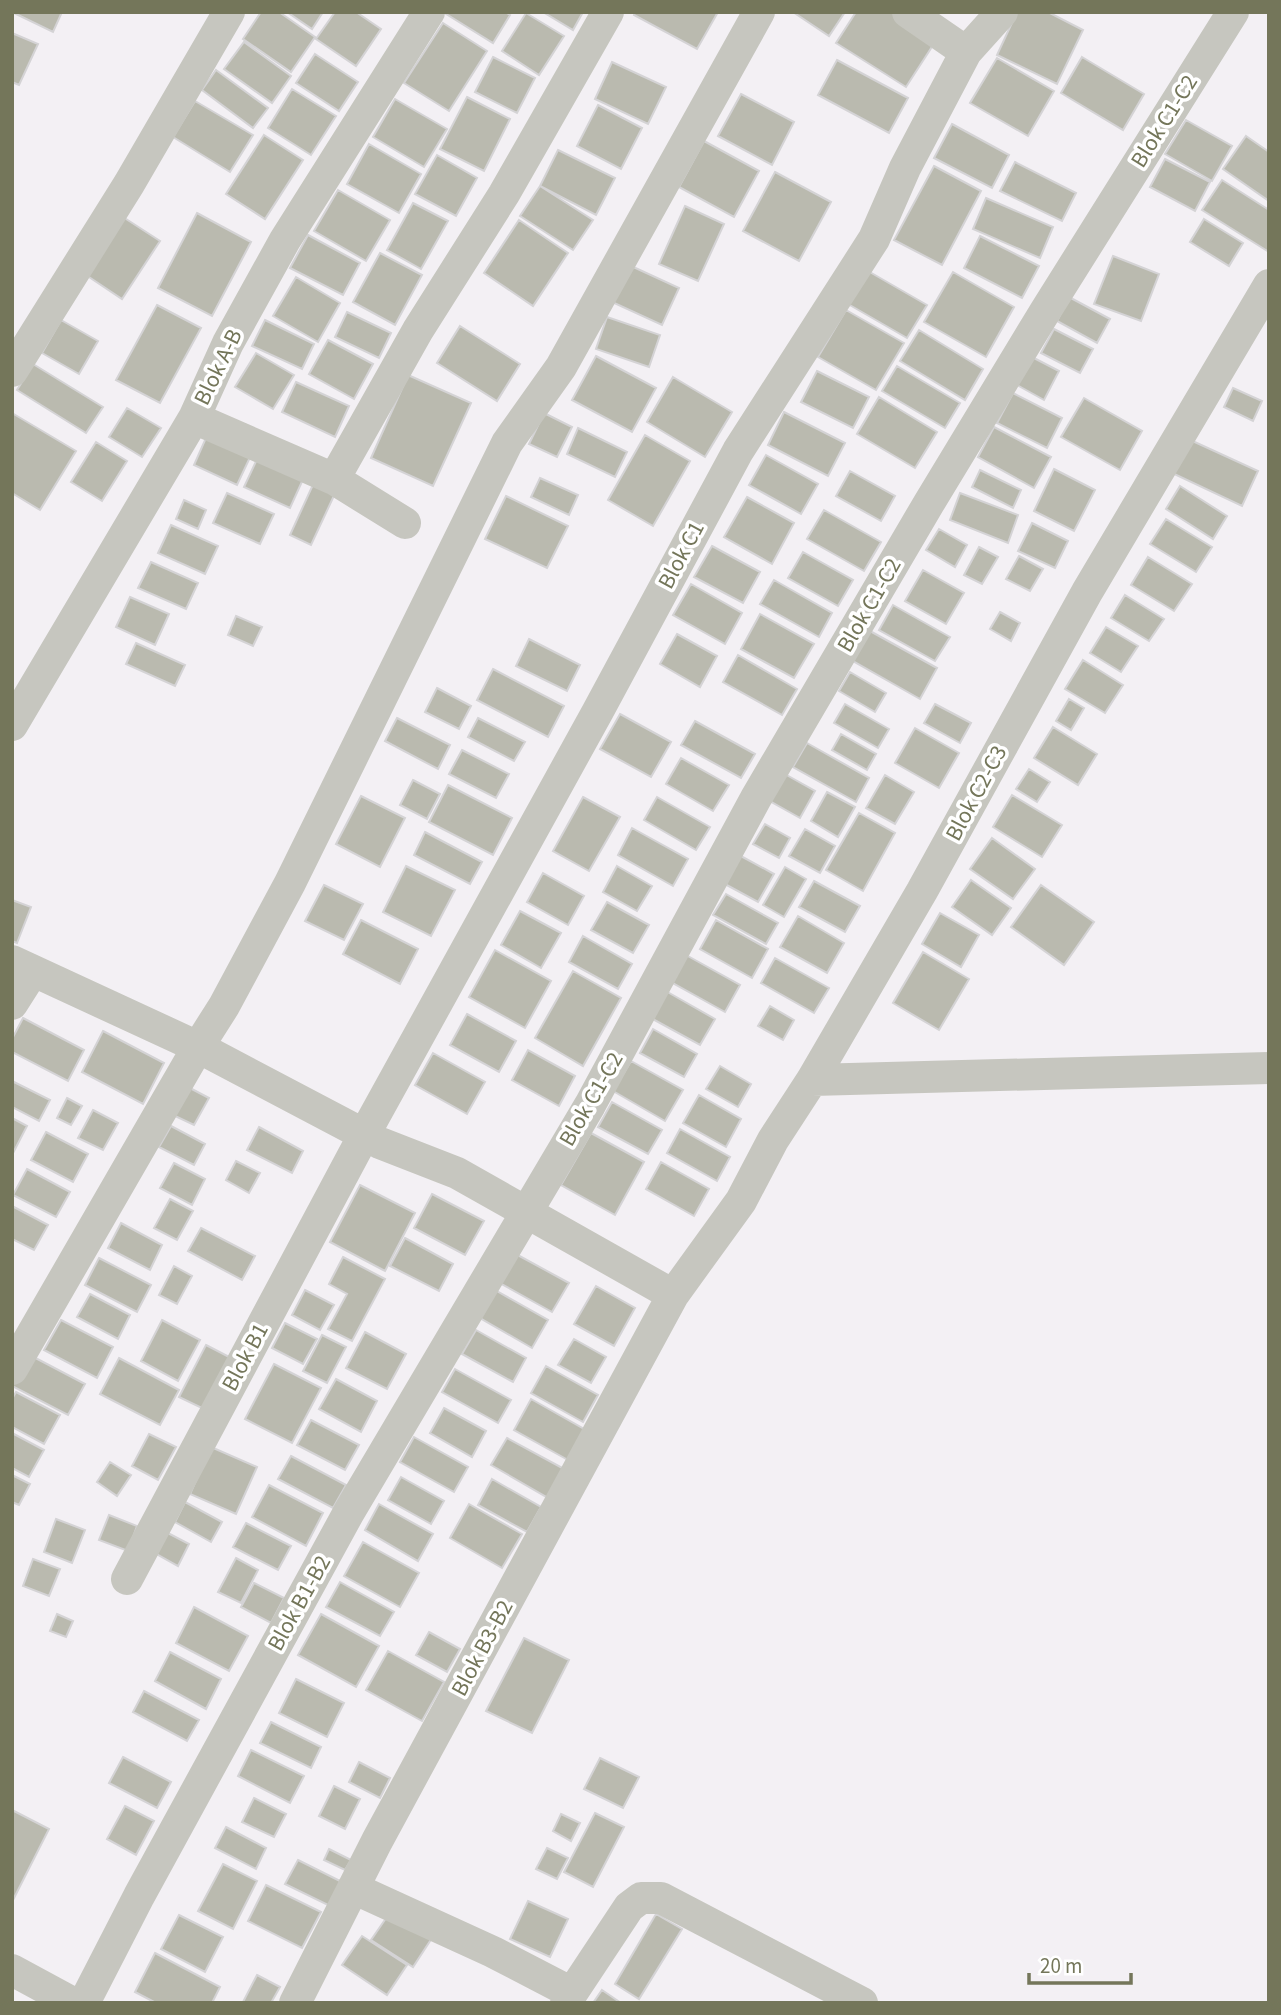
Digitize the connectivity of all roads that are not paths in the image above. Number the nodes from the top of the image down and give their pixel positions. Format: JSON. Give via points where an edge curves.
{"nodes":[{"id":1,"x":229,"y":12,"type":"edge"},
{"id":2,"x":429,"y":12,"type":"edge"},
{"id":3,"x":608,"y":12,"type":"edge"},
{"id":4,"x":759,"y":12,"type":"edge"},
{"id":5,"x":908,"y":12,"type":"edge"},
{"id":6,"x":1002,"y":12,"type":"edge"},
{"id":7,"x":1233,"y":12,"type":"edge"},
{"id":8,"x":966,"y":52,"type":"junction"},
{"id":9,"x":1269,"y":285,"type":"edge"},
{"id":10,"x":12,"y":371,"type":"edge"},
{"id":11,"x":194,"y":418,"type":"junction"},
{"id":12,"x":334,"y":479,"type":"junction"},
{"id":13,"x":405,"y":523,"type":"dead end"},
{"id":14,"x":12,"y":725,"type":"edge"},
{"id":15,"x":23,"y":966,"type":"edge"},
{"id":16,"x":12,"y":1004,"type":"edge"},
{"id":17,"x":198,"y":1047,"type":"junction"},
{"id":18,"x":1269,"y":1068,"type":"edge"},
{"id":19,"x":812,"y":1080,"type":"junction"},
{"id":20,"x":364,"y":1135,"type":"junction"},
{"id":21,"x":526,"y":1210,"type":"junction"},
{"id":22,"x":673,"y":1295,"type":"junction"},
{"id":23,"x":12,"y":1369,"type":"edge"},
{"id":24,"x":127,"y":1578,"type":"dead end"},
{"id":25,"x":353,"y":1888,"type":"junction"},
{"id":26,"x":12,"y":1970,"type":"edge"},
{"id":27,"x":569,"y":1998,"type":"edge"},
{"id":28,"x":73,"y":2003,"type":"edge"},
{"id":29,"x":84,"y":2003,"type":"edge"},
{"id":30,"x":295,"y":2003,"type":"edge"},
{"id":31,"x":862,"y":2003,"type":"edge"}],
"edges":[{"from":1,"to":10,"type":"street"},
{"from":2,"to":11,"type":"street","name":"Blok A-B","via":[[285,240],[228,343]]},
{"from":3,"to":12,"type":"street"},
{"from":4,"to":17,"type":"street","via":[[561,367],[507,443],[290,883]]},
{"from":5,"to":8,"type":"street"},
{"from":6,"to":8,"type":"street","name":"Blok C1"},
{"from":7,"to":21,"type":"street","name":"Blok C1-C2","via":[[922,514],[756,798],[590,1104]]},
{"from":8,"to":20,"type":"street","name":"Blok C1","via":[[874,239],[738,451]]},
{"from":9,"to":19,"type":"street","name":"Blok C2-C3","via":[[1080,604]]},
{"from":11,"to":12,"type":"street"},
{"from":11,"to":14,"type":"street","name":"Blok A-B"},
{"from":12,"to":13,"type":"street"},
{"from":15,"to":16,"type":"street"},
{"from":15,"to":17,"type":"street"},
{"from":17,"to":20,"type":"street"},
{"from":17,"to":23,"type":"street"},
{"from":18,"to":19,"type":"street"},
{"from":19,"to":22,"type":"street","name":"Blok C2-C3","via":[[741,1201]]},
{"from":20,"to":21,"type":"street","via":[[457,1174]]},
{"from":20,"to":24,"type":"street","name":"Blok B1"},
{"from":21,"to":22,"type":"street"},
{"from":21,"to":29,"type":"street","name":"Blok B1-B2","via":[[349,1512]]},
{"from":22,"to":25,"type":"street","name":"Blok B3-B2"},
{"from":25,"to":27,"type":"street","via":[[493,1952]]},
{"from":25,"to":30,"type":"street","name":"Blok B3-B2"},
{"from":26,"to":28,"type":"street"},
{"from":27,"to":31,"type":"street","via":[[629,1908],[641,1898],[661,1898]]}]}
